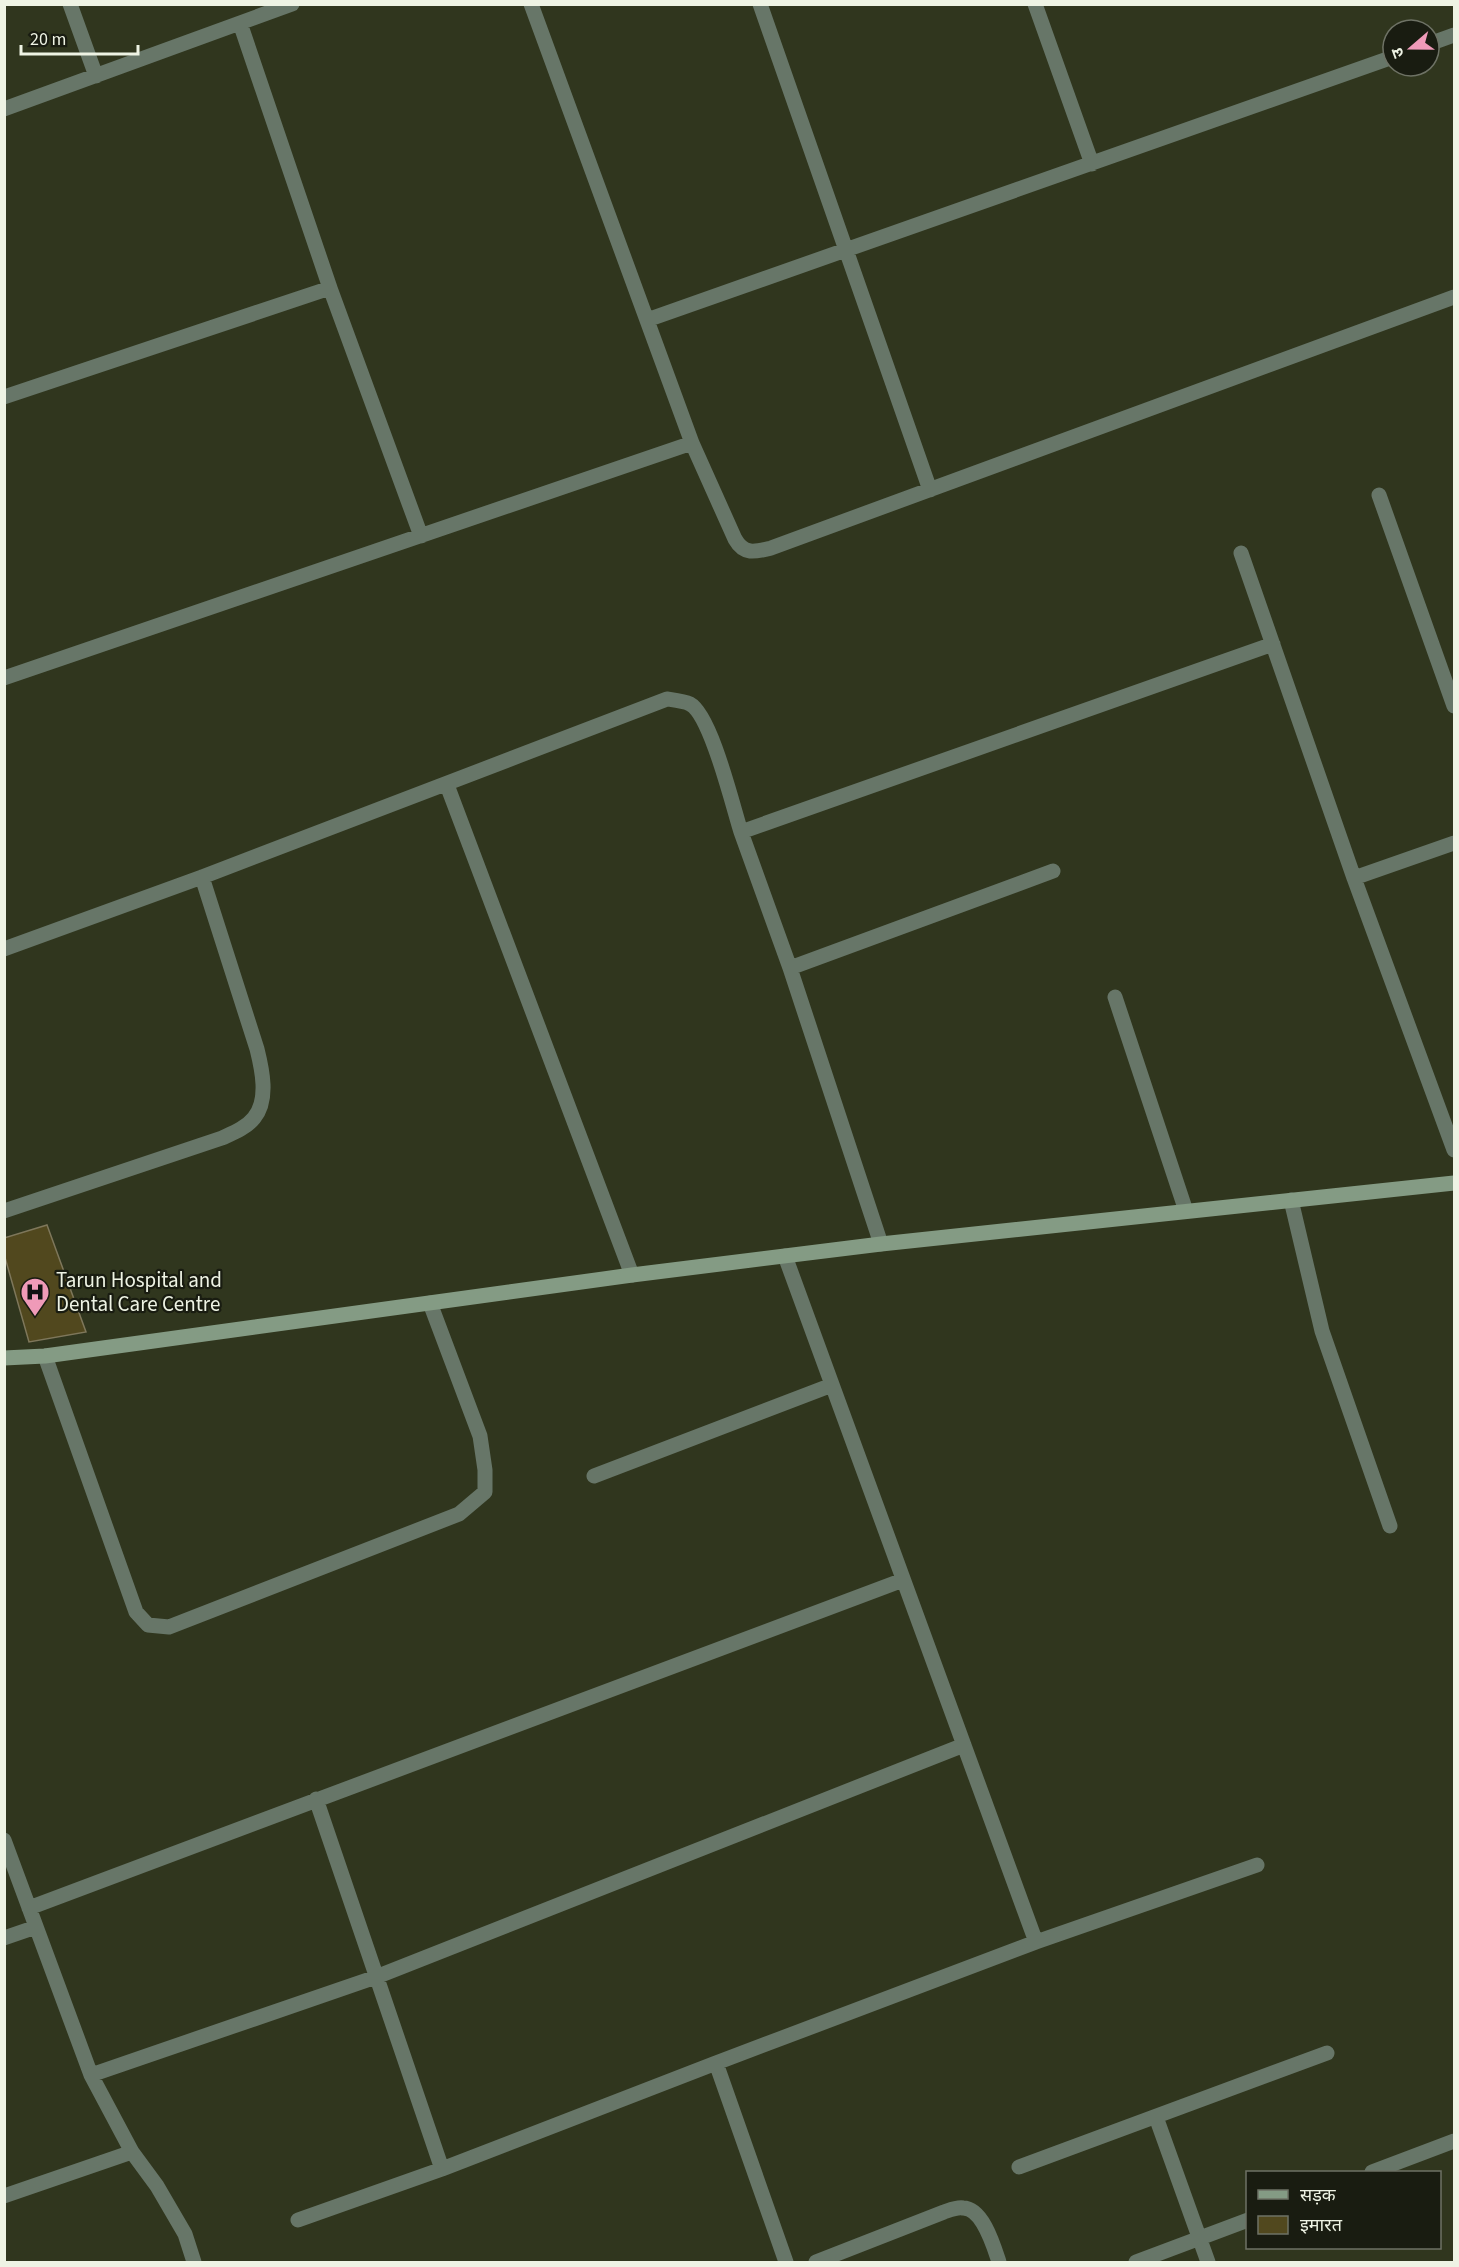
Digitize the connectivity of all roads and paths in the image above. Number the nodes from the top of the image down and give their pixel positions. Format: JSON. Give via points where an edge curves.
{"nodes":[{"id":1,"x":70,"y":4,"type":"edge"},
{"id":2,"x":292,"y":4,"type":"edge"},
{"id":3,"x":531,"y":4,"type":"edge"},
{"id":4,"x":760,"y":4,"type":"edge"},
{"id":5,"x":1035,"y":4,"type":"edge"},
{"id":6,"x":240,"y":23,"type":"junction"},
{"id":7,"x":1381,"y":61,"type":"edge"},
{"id":8,"x":96,"y":76,"type":"junction"},
{"id":9,"x":4,"y":109,"type":"edge"},
{"id":10,"x":1092,"y":164,"type":"junction"},
{"id":11,"x":845,"y":251,"type":"junction"},
{"id":12,"x":330,"y":288,"type":"junction"},
{"id":13,"x":1455,"y":297,"type":"edge"},
{"id":14,"x":647,"y":320,"type":"junction"},
{"id":15,"x":4,"y":397,"type":"edge"},
{"id":16,"x":692,"y":443,"type":"junction"},
{"id":17,"x":930,"y":490,"type":"junction"},
{"id":18,"x":1379,"y":495,"type":"dead end"},
{"id":19,"x":420,"y":536,"type":"junction"},
{"id":20,"x":1241,"y":553,"type":"dead end"},
{"id":21,"x":1273,"y":645,"type":"junction"},
{"id":22,"x":4,"y":678,"type":"edge"},
{"id":23,"x":1455,"y":706,"type":"edge"},
{"id":24,"x":447,"y":784,"type":"junction"},
{"id":25,"x":741,"y":832,"type":"junction"},
{"id":26,"x":1455,"y":843,"type":"edge"},
{"id":27,"x":1053,"y":871,"type":"dead end"},
{"id":28,"x":202,"y":877,"type":"junction"},
{"id":29,"x":1354,"y":878,"type":"junction"},
{"id":30,"x":4,"y":949,"type":"edge"},
{"id":31,"x":790,"y":968,"type":"junction"},
{"id":32,"x":1115,"y":997,"type":"dead end"},
{"id":33,"x":1455,"y":1150,"type":"edge"},
{"id":34,"x":1455,"y":1183,"type":"edge"},
{"id":35,"x":1291,"y":1200,"type":"junction"},
{"id":36,"x":4,"y":1211,"type":"edge"},
{"id":37,"x":1186,"y":1211,"type":"junction"},
{"id":38,"x":881,"y":1244,"type":"junction"},
{"id":39,"x":785,"y":1256,"type":"junction"},
{"id":40,"x":632,"y":1275,"type":"junction"},
{"id":41,"x":430,"y":1303,"type":"junction"},
{"id":42,"x":45,"y":1356,"type":"junction"},
{"id":43,"x":4,"y":1358,"type":"edge"},
{"id":44,"x":832,"y":1385,"type":"junction"},
{"id":45,"x":594,"y":1476,"type":"dead end"},
{"id":46,"x":1390,"y":1526,"type":"dead end"},
{"id":47,"x":903,"y":1580,"type":"junction"},
{"id":48,"x":964,"y":1745,"type":"junction"},
{"id":49,"x":316,"y":1799,"type":"junction"},
{"id":50,"x":4,"y":1840,"type":"edge"},
{"id":51,"x":1257,"y":1865,"type":"dead end"},
{"id":52,"x":29,"y":1908,"type":"junction"},
{"id":53,"x":36,"y":1927,"type":"junction"},
{"id":54,"x":4,"y":1938,"type":"edge"},
{"id":55,"x":1036,"y":1942,"type":"junction"},
{"id":56,"x":376,"y":1977,"type":"junction"},
{"id":57,"x":1327,"y":2054,"type":"dead end"},
{"id":58,"x":716,"y":2063,"type":"junction"},
{"id":59,"x":90,"y":2075,"type":"junction"},
{"id":60,"x":1156,"y":2117,"type":"junction"},
{"id":61,"x":1455,"y":2141,"type":"edge"},
{"id":62,"x":132,"y":2152,"type":"junction"},
{"id":63,"x":1019,"y":2167,"type":"dead end"},
{"id":64,"x":442,"y":2169,"type":"junction"},
{"id":65,"x":1375,"y":2171,"type":"edge"},
{"id":66,"x":4,"y":2196,"type":"edge"},
{"id":67,"x":298,"y":2220,"type":"dead end"},
{"id":68,"x":1246,"y":2221,"type":"edge"},
{"id":69,"x":1199,"y":2239,"type":"junction"},
{"id":70,"x":194,"y":2262,"type":"edge"},
{"id":71,"x":786,"y":2262,"type":"edge"},
{"id":72,"x":816,"y":2262,"type":"edge"},
{"id":73,"x":999,"y":2262,"type":"edge"},
{"id":74,"x":1136,"y":2262,"type":"edge"},
{"id":75,"x":1208,"y":2262,"type":"edge"}],
"edges":[{"from":1,"to":8,"type":"street"},
{"from":2,"to":6,"type":"street"},
{"from":3,"to":14,"type":"street"},
{"from":4,"to":11,"type":"street"},
{"from":5,"to":10,"type":"street"},
{"from":6,"to":8,"type":"street"},
{"from":6,"to":12,"type":"street"},
{"from":7,"to":10,"type":"street"},
{"from":8,"to":9,"type":"street"},
{"from":10,"to":11,"type":"street"},
{"from":11,"to":14,"type":"street"},
{"from":11,"to":17,"type":"street"},
{"from":12,"to":15,"type":"street"},
{"from":12,"to":19,"type":"street"},
{"from":13,"to":17,"type":"street"},
{"from":14,"to":16,"type":"street"},
{"from":16,"to":17,"type":"street","via":[[739,547],[749,552],[771,548]]},
{"from":16,"to":19,"type":"street"},
{"from":18,"to":23,"type":"street"},
{"from":19,"to":22,"type":"street"},
{"from":20,"to":21,"type":"street"},
{"from":21,"to":25,"type":"street"},
{"from":21,"to":29,"type":"street"},
{"from":24,"to":25,"type":"street","via":[[668,699],[690,704],[701,714]]},
{"from":24,"to":28,"type":"street"},
{"from":24,"to":40,"type":"street"},
{"from":25,"to":31,"type":"street"},
{"from":26,"to":29,"type":"street"},
{"from":27,"to":31,"type":"street"},
{"from":28,"to":30,"type":"street"},
{"from":28,"to":36,"type":"street","via":[[262,1070],[262,1101],[255,1117],[242,1129],[222,1138]]},
{"from":29,"to":33,"type":"street"},
{"from":31,"to":38,"type":"street"},
{"from":32,"to":37,"type":"street"},
{"from":34,"to":35,"type":"street"},
{"from":35,"to":37,"type":"street"},
{"from":35,"to":46,"type":"street","via":[[1322,1331]]},
{"from":37,"to":38,"type":"street"},
{"from":38,"to":39,"type":"street"},
{"from":39,"to":40,"type":"street"},
{"from":39,"to":44,"type":"street"},
{"from":40,"to":41,"type":"street"},
{"from":41,"to":42,"type":"street"},
{"from":41,"to":42,"type":"street","via":[[480,1436],[485,1492],[459,1514],[169,1628],[148,1625],[136,1612]]},
{"from":42,"to":43,"type":"street"},
{"from":44,"to":45,"type":"street"},
{"from":44,"to":47,"type":"street"},
{"from":47,"to":48,"type":"street"},
{"from":47,"to":49,"type":"street"},
{"from":48,"to":55,"type":"street"},
{"from":48,"to":56,"type":"street"},
{"from":49,"to":52,"type":"street"},
{"from":49,"to":56,"type":"street"},
{"from":50,"to":52,"type":"street"},
{"from":51,"to":55,"type":"street"},
{"from":52,"to":53,"type":"street"},
{"from":53,"to":54,"type":"street"},
{"from":53,"to":59,"type":"street"},
{"from":55,"to":58,"type":"street"},
{"from":56,"to":59,"type":"street"},
{"from":56,"to":64,"type":"street"},
{"from":57,"to":60,"type":"street"},
{"from":58,"to":64,"type":"street"},
{"from":58,"to":71,"type":"street"},
{"from":59,"to":62,"type":"street"},
{"from":60,"to":63,"type":"street"},
{"from":60,"to":69,"type":"street"},
{"from":61,"to":65,"type":"street"},
{"from":62,"to":66,"type":"street"},
{"from":62,"to":70,"type":"street","via":[[157,2186],[184,2234]]},
{"from":64,"to":67,"type":"street"},
{"from":68,"to":69,"type":"street"},
{"from":69,"to":74,"type":"street"},
{"from":69,"to":75,"type":"street"},
{"from":72,"to":73,"type":"street","via":[[963,2207],[976,2213]]}]}
